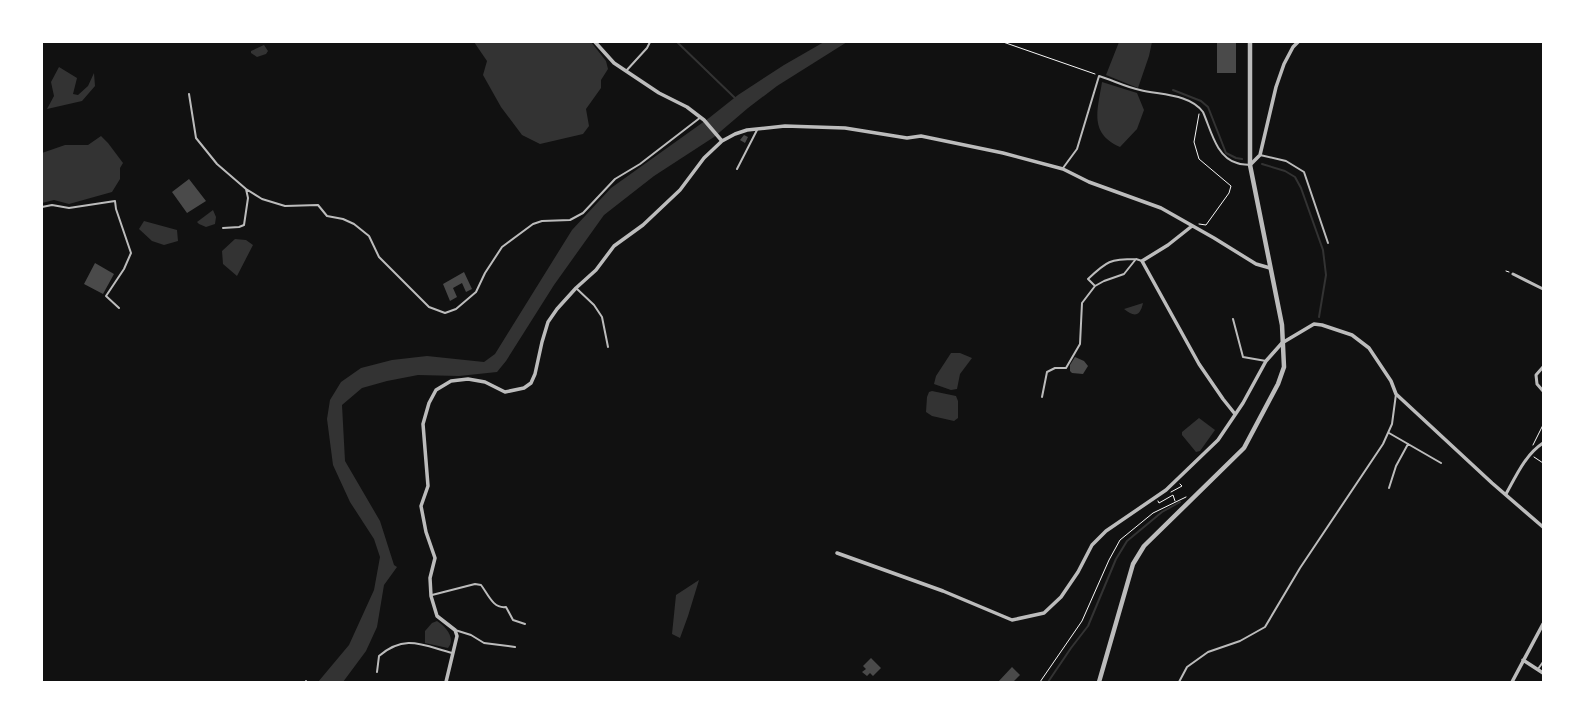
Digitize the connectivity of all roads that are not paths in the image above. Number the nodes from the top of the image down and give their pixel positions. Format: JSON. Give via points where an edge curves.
{"nodes":[{"id":1,"x":595,"y":42,"type":"edge"},
{"id":2,"x":650,"y":42,"type":"edge"},
{"id":3,"x":1250,"y":42,"type":"edge"},
{"id":4,"x":1298,"y":42,"type":"edge"},
{"id":5,"x":626,"y":71,"type":"junction"},
{"id":6,"x":189,"y":94,"type":"dead end"},
{"id":7,"x":703,"y":119,"type":"junction"},
{"id":8,"x":757,"y":130,"type":"junction"},
{"id":9,"x":722,"y":141,"type":"junction"},
{"id":10,"x":1260,"y":155,"type":"junction"},
{"id":11,"x":1250,"y":165,"type":"junction"},
{"id":12,"x":737,"y":169,"type":"dead end"},
{"id":13,"x":1063,"y":169,"type":"junction"},
{"id":14,"x":246,"y":189,"type":"junction"},
{"id":15,"x":42,"y":207,"type":"edge"},
{"id":16,"x":1192,"y":226,"type":"junction"},
{"id":17,"x":223,"y":228,"type":"dead end"},
{"id":18,"x":1328,"y":243,"type":"dead end"},
{"id":19,"x":1136,"y":259,"type":"junction"},
{"id":20,"x":1142,"y":261,"type":"junction"},
{"id":21,"x":1270,"y":268,"type":"junction"},
{"id":22,"x":1513,"y":274,"type":"dead end"},
{"id":23,"x":1095,"y":286,"type":"junction"},
{"id":24,"x":576,"y":288,"type":"junction"},
{"id":25,"x":1543,"y":289,"type":"edge"},
{"id":26,"x":119,"y":308,"type":"dead end"},
{"id":27,"x":1233,"y":319,"type":"dead end"},
{"id":28,"x":1282,"y":343,"type":"junction"},
{"id":29,"x":608,"y":347,"type":"dead end"},
{"id":30,"x":1266,"y":361,"type":"junction"},
{"id":31,"x":1543,"y":367,"type":"edge"},
{"id":32,"x":1543,"y":391,"type":"edge"},
{"id":33,"x":1396,"y":394,"type":"junction"},
{"id":34,"x":1042,"y":398,"type":"dead end"},
{"id":35,"x":1235,"y":414,"type":"junction"},
{"id":36,"x":1389,"y":433,"type":"junction"},
{"id":37,"x":1543,"y":443,"type":"edge"},
{"id":38,"x":1408,"y":444,"type":"junction"},
{"id":39,"x":1441,"y":463,"type":"dead end"},
{"id":40,"x":1389,"y":488,"type":"dead end"},
{"id":41,"x":1506,"y":494,"type":"junction"},
{"id":42,"x":1543,"y":527,"type":"edge"},
{"id":43,"x":837,"y":553,"type":"dead end"},
{"id":44,"x":431,"y":596,"type":"junction"},
{"id":45,"x":525,"y":624,"type":"dead end"},
{"id":46,"x":1543,"y":624,"type":"edge"},
{"id":47,"x":455,"y":630,"type":"junction"},
{"id":48,"x":515,"y":647,"type":"dead end"},
{"id":49,"x":453,"y":653,"type":"junction"},
{"id":50,"x":1523,"y":660,"type":"junction"},
{"id":51,"x":1543,"y":662,"type":"edge"},
{"id":52,"x":1538,"y":670,"type":"junction"},
{"id":53,"x":377,"y":672,"type":"dead end"},
{"id":54,"x":1543,"y":673,"type":"edge"},
{"id":55,"x":446,"y":682,"type":"edge"},
{"id":56,"x":1099,"y":682,"type":"edge"},
{"id":57,"x":1179,"y":682,"type":"edge"},
{"id":58,"x":1512,"y":682,"type":"edge"}],
"edges":[{"from":1,"to":5,"type":"street","via":[[614,63]]},
{"from":2,"to":5,"type":"lane"},
{"from":3,"to":11,"type":"street"},
{"from":4,"to":10,"type":"street","via":[[1284,64],[1276,87]]},
{"from":5,"to":7,"type":"street","via":[[659,93],[687,106]]},
{"from":6,"to":14,"type":"lane","via":[[196,138],[217,164]]},
{"from":7,"to":9,"type":"street"},
{"from":7,"to":14,"type":"lane","via":[[615,180],[583,212],[570,220],[542,221],[533,224],[502,247],[476,292],[456,309],[445,313],[429,307],[380,257],[369,236],[354,224],[327,216],[318,206],[285,206],[262,199]]},
{"from":8,"to":9,"type":"street","via":[[747,130]]},
{"from":8,"to":12,"type":"lane"},
{"from":8,"to":13,"type":"street","via":[[785,126],[845,128],[907,138],[921,136]]},
{"from":9,"to":24,"type":"street","via":[[704,158],[680,190],[644,225],[614,246],[596,270]]},
{"from":10,"to":11,"type":"street"},
{"from":10,"to":18,"type":"lane","via":[[1286,162],[1304,172]]},
{"from":11,"to":13,"type":"lane","via":[[1237,164],[1219,150],[1203,112],[1190,101],[1139,90],[1099,76],[1077,149]]},
{"from":11,"to":21,"type":"street"},
{"from":13,"to":16,"type":"street","via":[[1089,182],[1161,208]]},
{"from":14,"to":17,"type":"lane","via":[[248,198],[244,225]]},
{"from":15,"to":26,"type":"lane","via":[[52,205],[69,208],[115,201],[131,253],[106,296]]},
{"from":16,"to":20,"type":"street"},
{"from":16,"to":21,"type":"street","via":[[1256,264]]},
{"from":19,"to":20,"type":"lane"},
{"from":19,"to":23,"type":"lane","via":[[1124,274]]},
{"from":19,"to":23,"type":"lane","via":[[1117,259],[1103,265],[1088,279]]},
{"from":20,"to":35,"type":"street","via":[[1199,364]]},
{"from":21,"to":28,"type":"street","via":[[1282,325]]},
{"from":22,"to":25,"type":"street"},
{"from":23,"to":34,"type":"lane","via":[[1082,303],[1080,344],[1066,368],[1055,368],[1047,372]]},
{"from":24,"to":29,"type":"lane","via":[[594,304],[602,317]]},
{"from":24,"to":44,"type":"street","via":[[548,322],[531,383],[524,388],[505,392],[484,382],[468,379],[451,381],[436,390],[429,403],[423,424],[428,486],[421,506],[434,558],[430,578]]},
{"from":27,"to":30,"type":"lane","via":[[1243,357]]},
{"from":28,"to":30,"type":"street"},
{"from":28,"to":33,"type":"street","via":[[1314,324],[1352,335],[1369,348],[1391,381]]},
{"from":28,"to":56,"type":"street","via":[[1284,367],[1278,384],[1244,448],[1144,546],[1133,564]]},
{"from":30,"to":35,"type":"street"},
{"from":31,"to":32,"type":"street","via":[[1536,375],[1537,384]]},
{"from":33,"to":36,"type":"lane"},
{"from":33,"to":41,"type":"street"},
{"from":35,"to":43,"type":"street","via":[[1218,440],[1166,490],[1096,540],[1061,597],[1044,613],[1012,620],[943,590]]},
{"from":36,"to":38,"type":"lane"},
{"from":36,"to":57,"type":"lane","via":[[1300,568],[1265,627],[1240,641],[1208,652],[1188,667]]},
{"from":37,"to":41,"type":"street","via":[[1530,454]]},
{"from":38,"to":39,"type":"lane"},
{"from":38,"to":40,"type":"lane","via":[[1396,466]]},
{"from":41,"to":42,"type":"street"},
{"from":44,"to":45,"type":"lane","via":[[475,584],[481,585],[495,605],[506,607],[513,620]]},
{"from":44,"to":47,"type":"street","via":[[437,616]]},
{"from":46,"to":50,"type":"street"},
{"from":47,"to":48,"type":"lane","via":[[484,643]]},
{"from":47,"to":49,"type":"street","via":[[457,636]]},
{"from":49,"to":53,"type":"lane","via":[[410,642],[402,643],[379,656]]},
{"from":49,"to":55,"type":"street"},
{"from":50,"to":52,"type":"street"},
{"from":50,"to":58,"type":"street"},
{"from":51,"to":52,"type":"lane"},
{"from":52,"to":54,"type":"street"}]}
